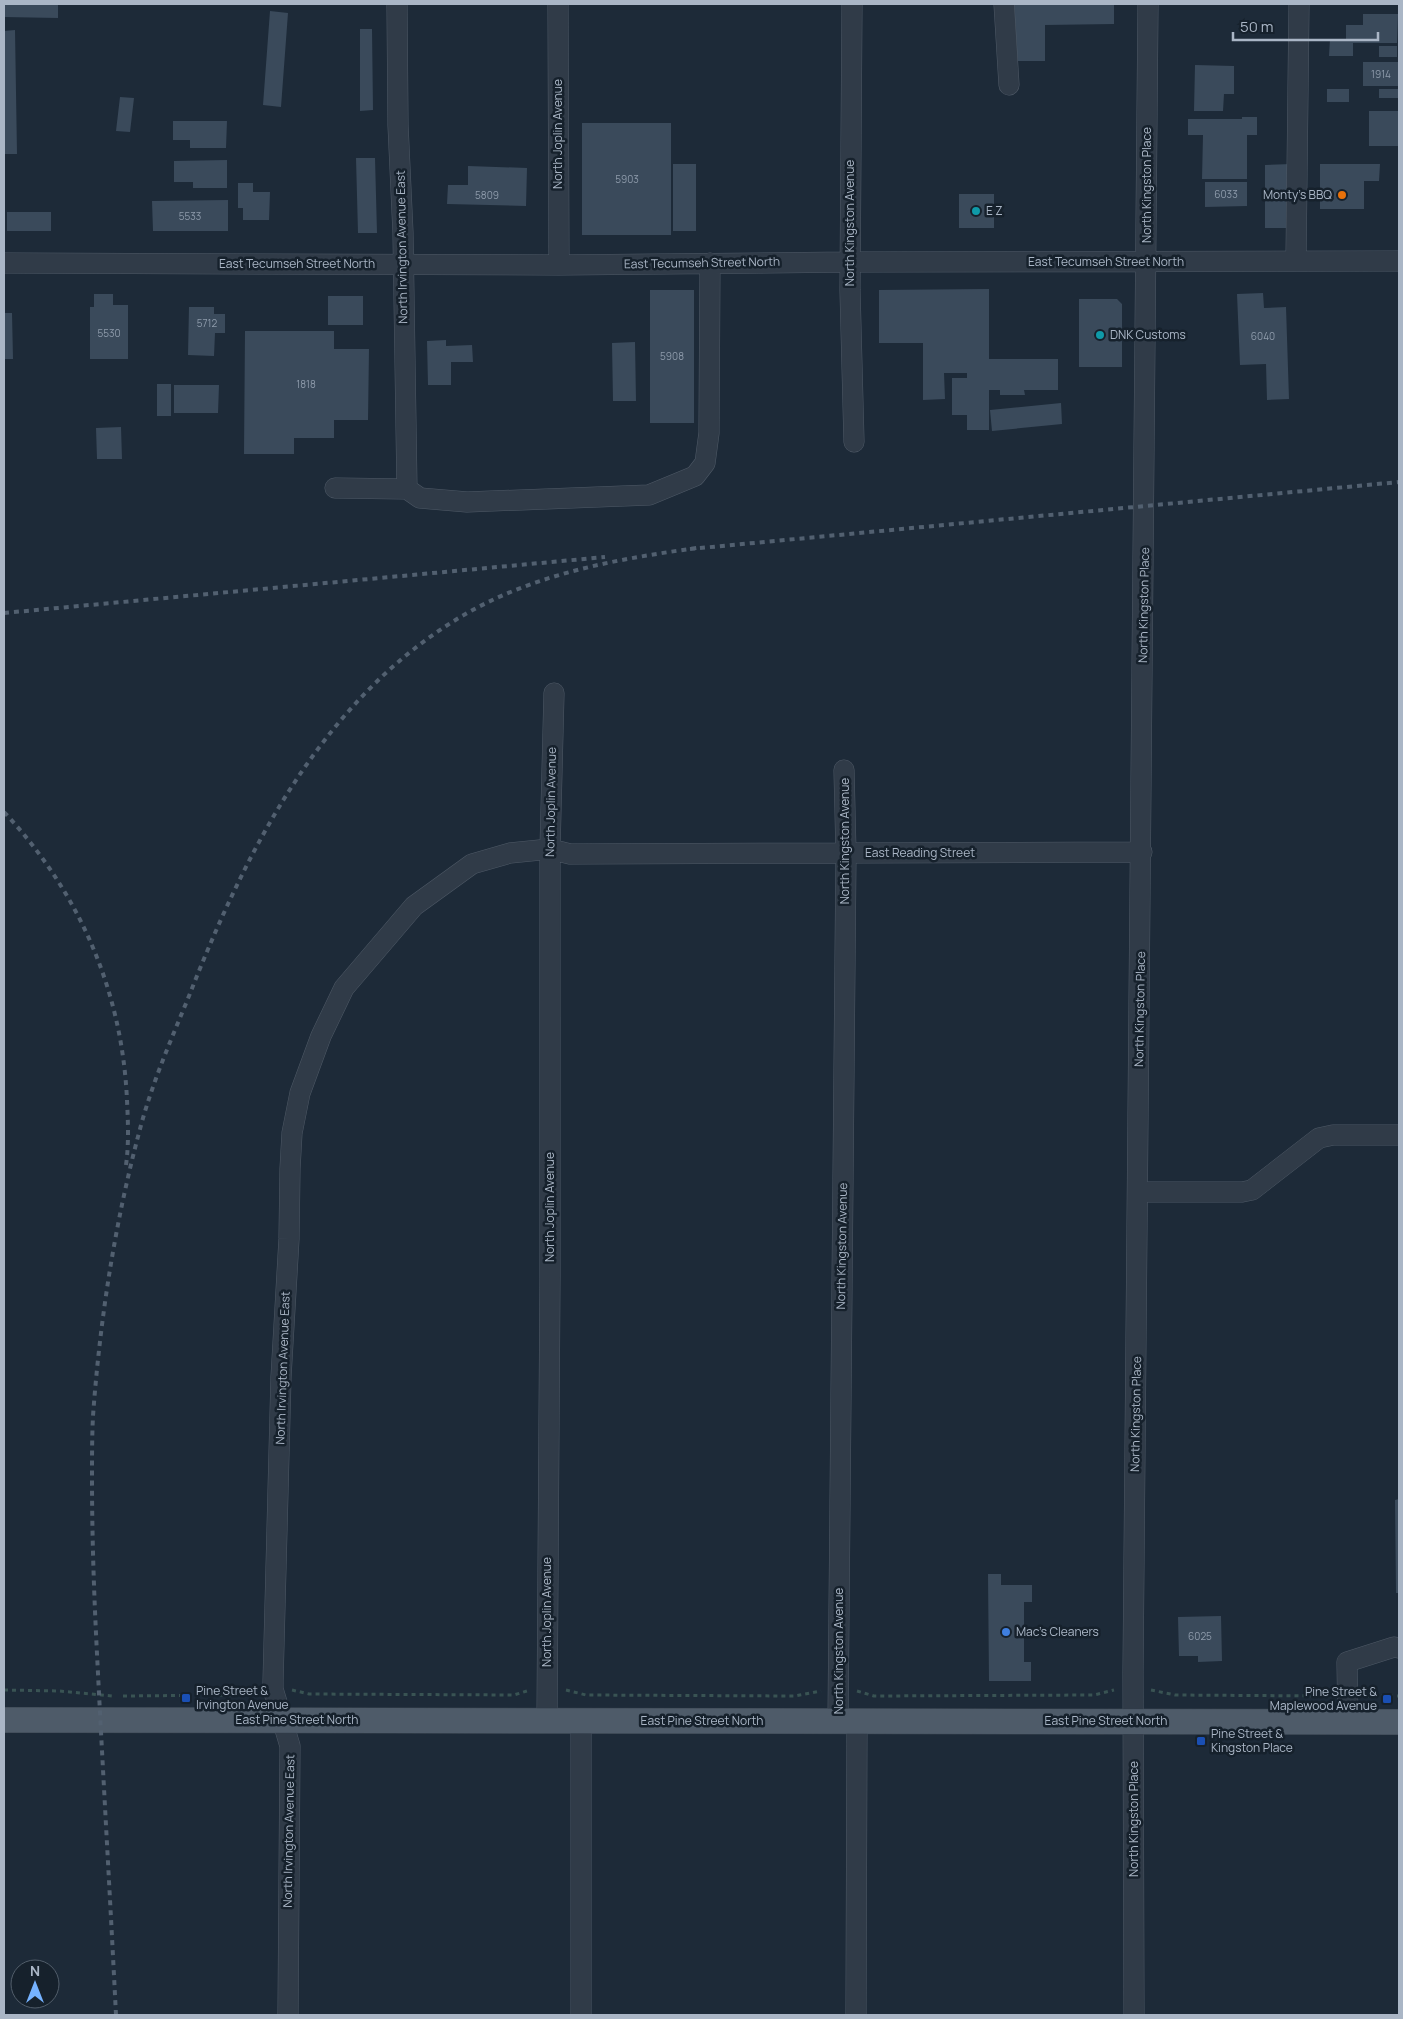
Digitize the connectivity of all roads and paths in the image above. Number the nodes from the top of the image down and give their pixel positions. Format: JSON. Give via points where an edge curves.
{"nodes":[{"id":1,"x":397,"y":4,"type":"edge"},
{"id":2,"x":558,"y":4,"type":"edge"},
{"id":3,"x":852,"y":4,"type":"edge"},
{"id":4,"x":1004,"y":4,"type":"edge"},
{"id":5,"x":1148,"y":4,"type":"edge"},
{"id":6,"x":1299,"y":4,"type":"edge"},
{"id":7,"x":1008,"y":85,"type":"dead end"},
{"id":8,"x":1296,"y":260,"type":"junction"},
{"id":9,"x":1399,"y":261,"type":"edge"},
{"id":10,"x":850,"y":262,"type":"junction"},
{"id":11,"x":1146,"y":262,"type":"junction"},
{"id":12,"x":4,"y":263,"type":"edge"},
{"id":13,"x":710,"y":263,"type":"junction"},
{"id":14,"x":403,"y":264,"type":"junction"},
{"id":15,"x":559,"y":265,"type":"junction"},
{"id":16,"x":854,"y":442,"type":"dead end"},
{"id":17,"x":335,"y":488,"type":"dead end"},
{"id":18,"x":407,"y":490,"type":"junction"},
{"id":19,"x":554,"y":693,"type":"dead end"},
{"id":20,"x":844,"y":770,"type":"dead end"},
{"id":21,"x":550,"y":849,"type":"junction"},
{"id":22,"x":1142,"y":852,"type":"junction"},
{"id":23,"x":846,"y":853,"type":"junction"},
{"id":24,"x":1399,"y":1135,"type":"edge"},
{"id":25,"x":1138,"y":1192,"type":"junction"},
{"id":26,"x":1399,"y":1648,"type":"edge"},
{"id":27,"x":273,"y":1689,"type":"junction"},
{"id":28,"x":1133,"y":1689,"type":"junction"},
{"id":29,"x":4,"y":1690,"type":"edge"},
{"id":30,"x":530,"y":1690,"type":"dead end"},
{"id":31,"x":568,"y":1690,"type":"dead end"},
{"id":32,"x":838,"y":1691,"type":"junction"},
{"id":33,"x":1347,"y":1696,"type":"junction"},
{"id":34,"x":1399,"y":1696,"type":"edge"},
{"id":35,"x":4,"y":1720,"type":"edge"},
{"id":36,"x":283,"y":1720,"type":"junction"},
{"id":37,"x":547,"y":1720,"type":"junction"},
{"id":38,"x":581,"y":1720,"type":"junction"},
{"id":39,"x":1134,"y":1720,"type":"junction"},
{"id":40,"x":848,"y":1722,"type":"junction"},
{"id":41,"x":1348,"y":1722,"type":"junction"},
{"id":42,"x":1399,"y":1722,"type":"edge"},
{"id":43,"x":288,"y":2015,"type":"edge"},
{"id":44,"x":581,"y":2015,"type":"edge"},
{"id":45,"x":856,"y":2015,"type":"edge"},
{"id":46,"x":1134,"y":2015,"type":"edge"}],
"edges":[{"from":1,"to":14,"type":"street","name":"North Irvington Avenue East"},
{"from":2,"to":15,"type":"street","name":"North Joplin Avenue"},
{"from":3,"to":10,"type":"street","name":"North Kingston Avenue"},
{"from":4,"to":7,"type":"street"},
{"from":5,"to":11,"type":"street","name":"North Kingston Place"},
{"from":6,"to":8,"type":"street"},
{"from":8,"to":9,"type":"street","name":"East Tecumseh Street North"},
{"from":8,"to":11,"type":"street","name":"East Tecumseh Street North"},
{"from":10,"to":11,"type":"street","name":"East Tecumseh Street North"},
{"from":10,"to":13,"type":"street","name":"East Tecumseh Street North"},
{"from":10,"to":16,"type":"street","name":"North Kingston Avenue"},
{"from":11,"to":22,"type":"street","name":"North Kingston Place"},
{"from":12,"to":14,"type":"street","name":"East Tecumseh Street North"},
{"from":13,"to":15,"type":"street","name":"East Tecumseh Street North"},
{"from":13,"to":18,"type":"street","via":[[709,433],[706,463],[695,476],[649,495],[467,502],[420,498]]},
{"from":14,"to":15,"type":"street","name":"East Tecumseh Street North"},
{"from":14,"to":18,"type":"street","name":"North Irvington Avenue East"},
{"from":17,"to":18,"type":"street"},
{"from":19,"to":21,"type":"street","name":"North Joplin Avenue"},
{"from":20,"to":23,"type":"street","name":"North Kingston Avenue"},
{"from":21,"to":23,"type":"street","name":"East Reading Street","via":[[570,854]]},
{"from":21,"to":27,"type":"street","name":"North Irvington Avenue East","via":[[510,853],[472,864],[414,906],[344,988],[321,1036],[300,1093],[292,1133],[290,1168]]},
{"from":21,"to":37,"type":"street","name":"North Joplin Avenue"},
{"from":22,"to":23,"type":"street","name":"East Reading Street"},
{"from":22,"to":25,"type":"street","name":"North Kingston Place"},
{"from":23,"to":32,"type":"street","name":"North Kingston Avenue"},
{"from":24,"to":25,"type":"street","via":[[1319,1138],[1252,1190]]},
{"from":25,"to":28,"type":"street","name":"North Kingston Place"},
{"from":26,"to":33,"type":"street","via":[[1347,1662]]},
{"from":27,"to":29,"type":"path","name":"East Pine Street North","via":[[256,1689],[235,1695],[120,1697]]},
{"from":27,"to":30,"type":"path","name":"East Pine Street North","via":[[309,1694],[514,1695]]},
{"from":27,"to":36,"type":"street","name":"North Irvington Avenue East"},
{"from":28,"to":32,"type":"path","name":"East Pine Street North","via":[[1084,1696],[874,1696],[854,1690]]},
{"from":28,"to":33,"type":"path","name":"East Pine Street North","via":[[1175,1695]]},
{"from":28,"to":39,"type":"street","name":"North Kingston Place"},
{"from":31,"to":32,"type":"path","name":"East Pine Street North","via":[[586,1695],[795,1696]]},
{"from":32,"to":40,"type":"street","name":"North Kingston Avenue"},
{"from":33,"to":34,"type":"path","name":"East Pine Street North"},
{"from":33,"to":41,"type":"street"},
{"from":35,"to":36,"type":"main road","name":"East Pine Street North"},
{"from":36,"to":37,"type":"main road","name":"East Pine Street North"},
{"from":36,"to":43,"type":"street","name":"North Irvington Avenue East","via":[[290,1746]]},
{"from":37,"to":38,"type":"main road","name":"East Pine Street North"},
{"from":38,"to":40,"type":"main road","name":"East Pine Street North"},
{"from":38,"to":44,"type":"street"},
{"from":39,"to":40,"type":"main road","name":"East Pine Street North"},
{"from":39,"to":41,"type":"main road","name":"East Pine Street North"},
{"from":39,"to":46,"type":"street","name":"North Kingston Place"},
{"from":40,"to":45,"type":"street","name":"North Kingston Avenue"},
{"from":41,"to":42,"type":"main road","name":"East Pine Street North"}]}
